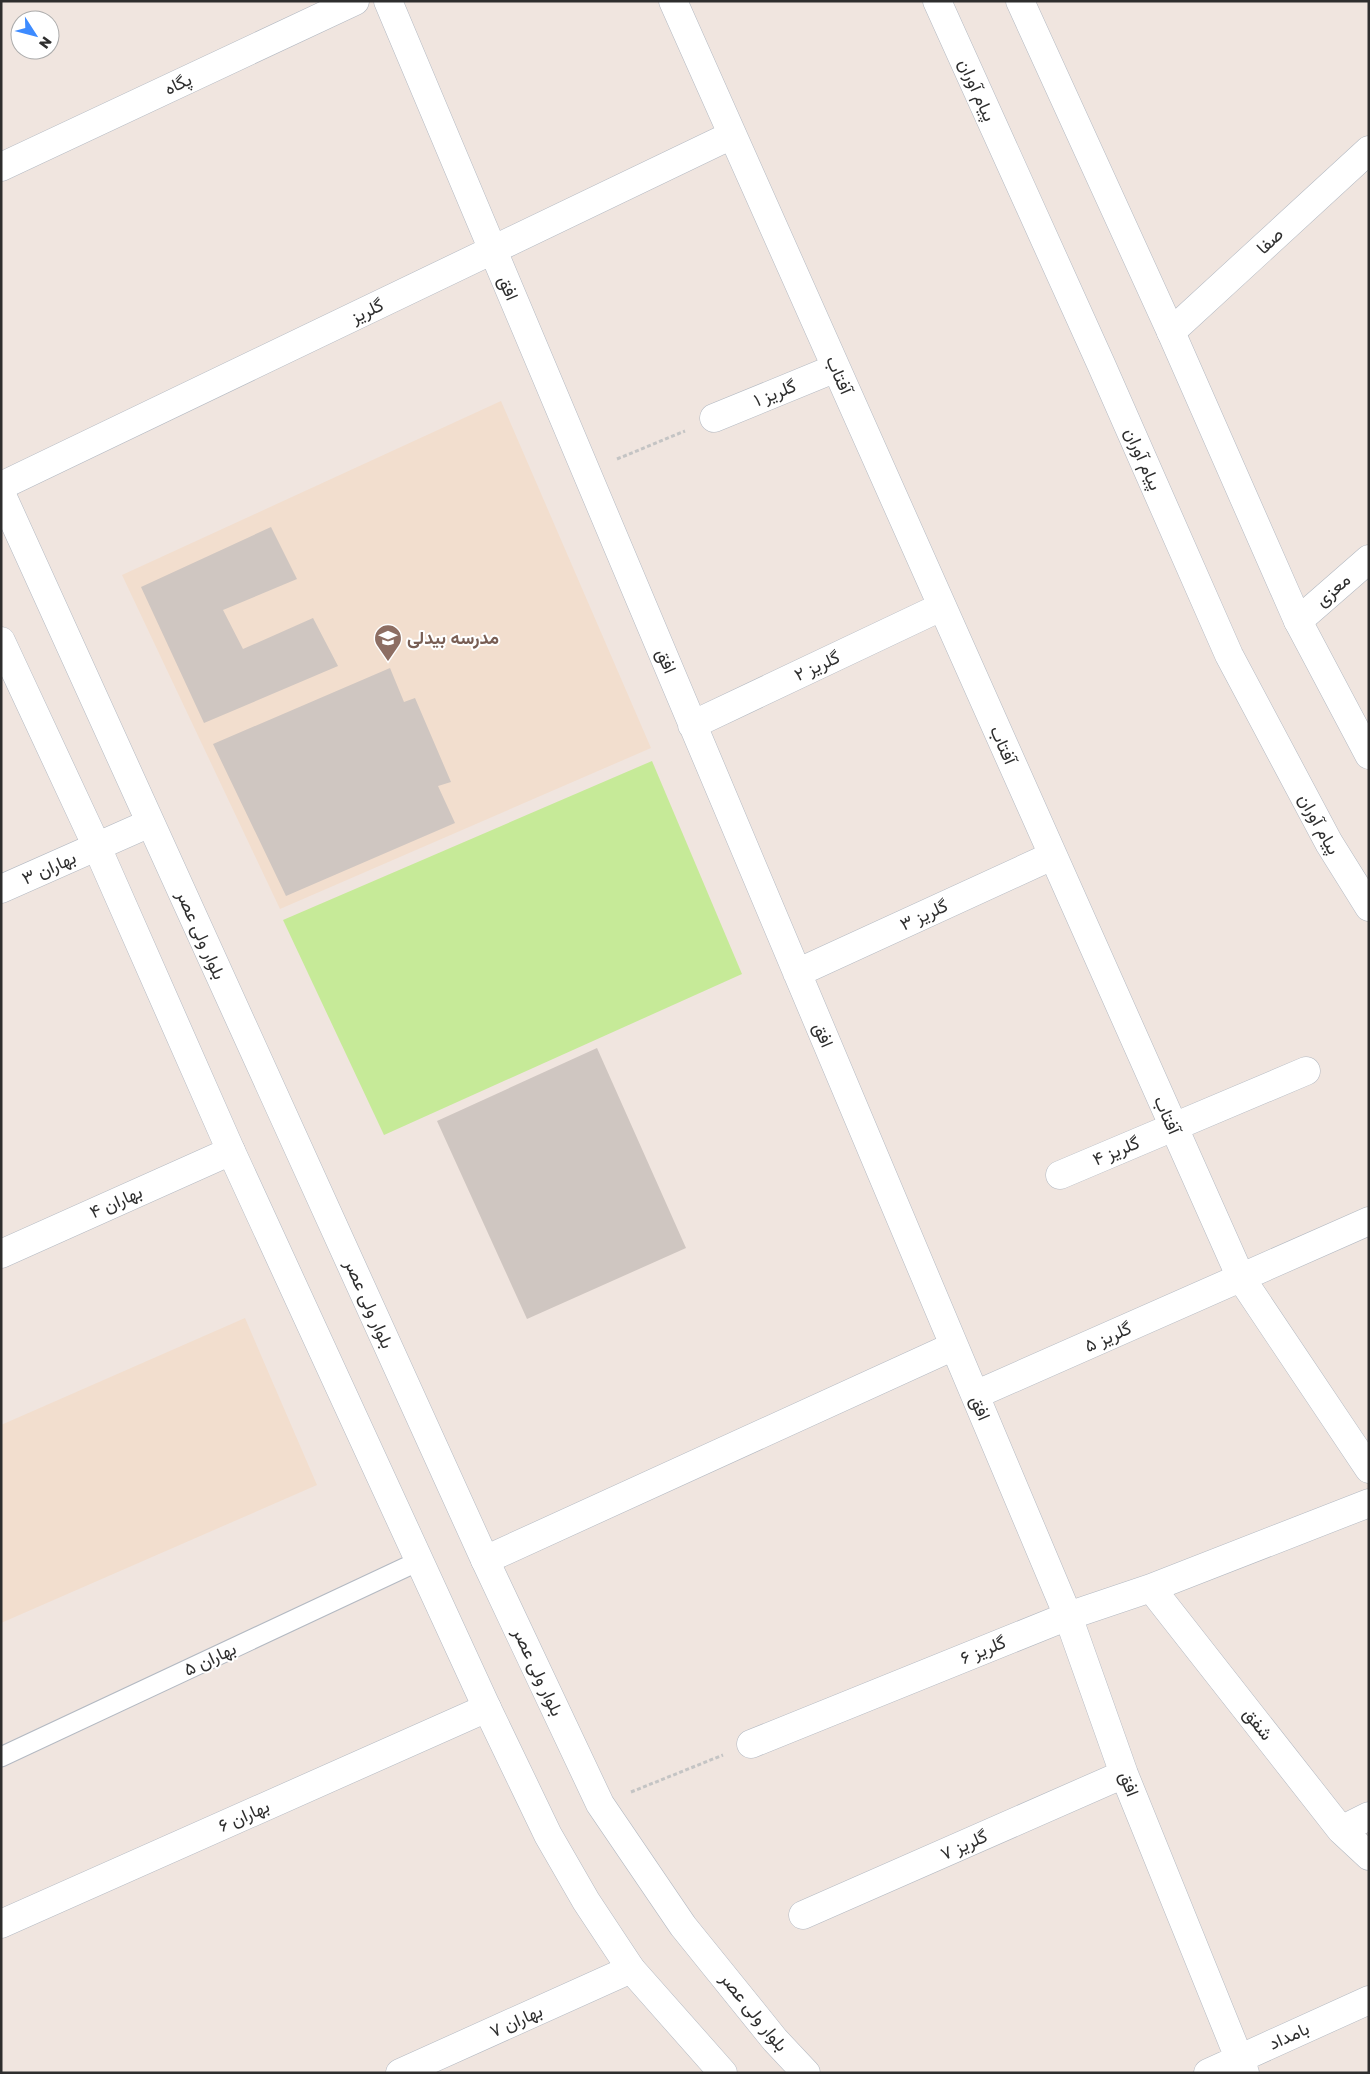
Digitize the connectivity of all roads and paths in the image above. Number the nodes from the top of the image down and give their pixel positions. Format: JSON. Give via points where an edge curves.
{"nodes":[{"id":1,"x":355,"y":1,"type":"edge"},
{"id":2,"x":388,"y":1,"type":"edge"},
{"id":3,"x":673,"y":1,"type":"edge"},
{"id":4,"x":937,"y":1,"type":"edge"},
{"id":5,"x":1020,"y":1,"type":"edge"},
{"id":6,"x":732,"y":135,"type":"junction"},
{"id":7,"x":1369,"y":150,"type":"edge"},
{"id":8,"x":1,"y":167,"type":"edge"},
{"id":9,"x":492,"y":250,"type":"junction"},
{"id":10,"x":1171,"y":332,"type":"junction"},
{"id":11,"x":836,"y":368,"type":"junction"},
{"id":12,"x":714,"y":418,"type":"joint"},
{"id":13,"x":586,"y":472,"type":"junction"},
{"id":14,"x":1,"y":486,"type":"edge"},
{"id":15,"x":1,"y":493,"type":"edge"},
{"id":16,"x":1369,"y":559,"type":"edge"},
{"id":17,"x":941,"y":607,"type":"junction"},
{"id":18,"x":1298,"y":621,"type":"junction"},
{"id":19,"x":1,"y":641,"type":"edge"},
{"id":20,"x":692,"y":725,"type":"junction"},
{"id":21,"x":1369,"y":755,"type":"edge"},
{"id":22,"x":150,"y":823,"type":"junction"},
{"id":23,"x":97,"y":846,"type":"junction"},
{"id":24,"x":1052,"y":856,"type":"junction"},
{"id":25,"x":1,"y":889,"type":"edge"},
{"id":26,"x":1369,"y":907,"type":"edge"},
{"id":27,"x":797,"y":973,"type":"junction"},
{"id":28,"x":1306,"y":1071,"type":"dead end"},
{"id":29,"x":1172,"y":1128,"type":"junction"},
{"id":30,"x":231,"y":1151,"type":"junction"},
{"id":31,"x":1060,"y":1175,"type":"dead end"},
{"id":32,"x":1369,"y":1221,"type":"edge"},
{"id":33,"x":1,"y":1254,"type":"edge"},
{"id":34,"x":1241,"y":1278,"type":"junction"},
{"id":35,"x":954,"y":1346,"type":"junction"},
{"id":36,"x":975,"y":1395,"type":"junction"},
{"id":37,"x":1369,"y":1469,"type":"edge"},
{"id":38,"x":1369,"y":1503,"type":"edge"},
{"id":39,"x":485,"y":1560,"type":"junction"},
{"id":40,"x":419,"y":1561,"type":"junction"},
{"id":41,"x":1152,"y":1588,"type":"junction"},
{"id":42,"x":1068,"y":1616,"type":"junction"},
{"id":43,"x":486,"y":1708,"type":"junction"},
{"id":44,"x":751,"y":1744,"type":"joint"},
{"id":45,"x":1,"y":1757,"type":"edge"},
{"id":46,"x":1124,"y":1774,"type":"junction"},
{"id":47,"x":600,"y":1804,"type":"junction"},
{"id":48,"x":1369,"y":1816,"type":"edge"},
{"id":49,"x":1341,"y":1830,"type":"junction"},
{"id":50,"x":1369,"y":1856,"type":"edge"},
{"id":51,"x":803,"y":1915,"type":"dead end"},
{"id":52,"x":1,"y":1924,"type":"edge"},
{"id":53,"x":631,"y":1969,"type":"junction"},
{"id":54,"x":1369,"y":2000,"type":"edge"},
{"id":55,"x":1242,"y":2066,"type":"edge"},
{"id":56,"x":400,"y":2073,"type":"edge"},
{"id":57,"x":723,"y":2073,"type":"edge"},
{"id":58,"x":806,"y":2073,"type":"edge"},
{"id":59,"x":1208,"y":2073,"type":"edge"}],
"edges":[{"from":1,"to":8,"type":"street","name":"پگاه"},
{"from":2,"to":9,"type":"street","name":"افق"},
{"from":3,"to":6,"type":"street","name":"آفتاب"},
{"from":4,"to":26,"type":"street","name":"پیام آوران","via":[[1102,364],[1229,655],[1329,844]]},
{"from":5,"to":10,"type":"street"},
{"from":6,"to":9,"type":"street","name":"گلریز"},
{"from":6,"to":11,"type":"street","name":"آفتاب"},
{"from":7,"to":10,"type":"street","name":"صفا"},
{"from":9,"to":13,"type":"street","name":"افق"},
{"from":9,"to":14,"type":"street","name":"گلریز"},
{"from":10,"to":18,"type":"street"},
{"from":11,"to":12,"type":"street","name":"گلریز ۱"},
{"from":11,"to":17,"type":"street","name":"آفتاب"},
{"from":12,"to":13,"type":"path"},
{"from":13,"to":20,"type":"street","name":"افق"},
{"from":15,"to":22,"type":"street","name":"بلوار ولی عصر"},
{"from":16,"to":18,"type":"street","name":"معزی"},
{"from":17,"to":20,"type":"street","name":"گلریز ۲"},
{"from":17,"to":24,"type":"street","name":"آفتاب"},
{"from":18,"to":21,"type":"street"},
{"from":19,"to":23,"type":"street"},
{"from":20,"to":27,"type":"street","name":"افق"},
{"from":22,"to":23,"type":"street","name":"بهاران ۳"},
{"from":22,"to":39,"type":"street","name":"بلوار ولی عصر"},
{"from":23,"to":25,"type":"street","name":"بهاران ۳"},
{"from":23,"to":30,"type":"street"},
{"from":24,"to":27,"type":"street","name":"گلریز ۳"},
{"from":24,"to":29,"type":"street","name":"آفتاب"},
{"from":27,"to":35,"type":"street","name":"افق"},
{"from":28,"to":29,"type":"street","name":"گلریز ۴"},
{"from":29,"to":31,"type":"street","name":"گلریز ۴"},
{"from":29,"to":34,"type":"street","name":"آفتاب"},
{"from":30,"to":33,"type":"street","name":"بهاران ۴"},
{"from":30,"to":40,"type":"street"},
{"from":32,"to":34,"type":"street","name":"گلریز ۵"},
{"from":34,"to":36,"type":"street","name":"گلریز ۵"},
{"from":34,"to":37,"type":"street","name":"آفتاب"},
{"from":35,"to":36,"type":"street","name":"افق"},
{"from":35,"to":39,"type":"street"},
{"from":36,"to":42,"type":"street","name":"افق"},
{"from":38,"to":41,"type":"street","name":"گلریز ۶"},
{"from":39,"to":47,"type":"street","name":"بلوار ولی عصر"},
{"from":40,"to":43,"type":"street"},
{"from":40,"to":45,"type":"lane","name":"بهاران ۵"},
{"from":41,"to":42,"type":"street","name":"گلریز ۶"},
{"from":41,"to":49,"type":"street","name":"شفق"},
{"from":42,"to":44,"type":"street","name":"گلریز ۶"},
{"from":42,"to":46,"type":"street","name":"افق"},
{"from":43,"to":52,"type":"street","name":"بهاران ۶"},
{"from":43,"to":53,"type":"street","via":[[548,1835]]},
{"from":44,"to":47,"type":"path"},
{"from":46,"to":51,"type":"street","name":"گلریز ۷"},
{"from":46,"to":55,"type":"street","name":"افق"},
{"from":47,"to":58,"type":"street","name":"بلوار ولی عصر","via":[[684,1926],[775,2040]]},
{"from":48,"to":49,"type":"street"},
{"from":49,"to":50,"type":"street","name":"شفق"},
{"from":53,"to":56,"type":"street","name":"بهاران ۷"},
{"from":53,"to":57,"type":"street"},
{"from":54,"to":55,"type":"street","name":"بامداد"},
{"from":55,"to":59,"type":"street","name":"بامداد"}]}
